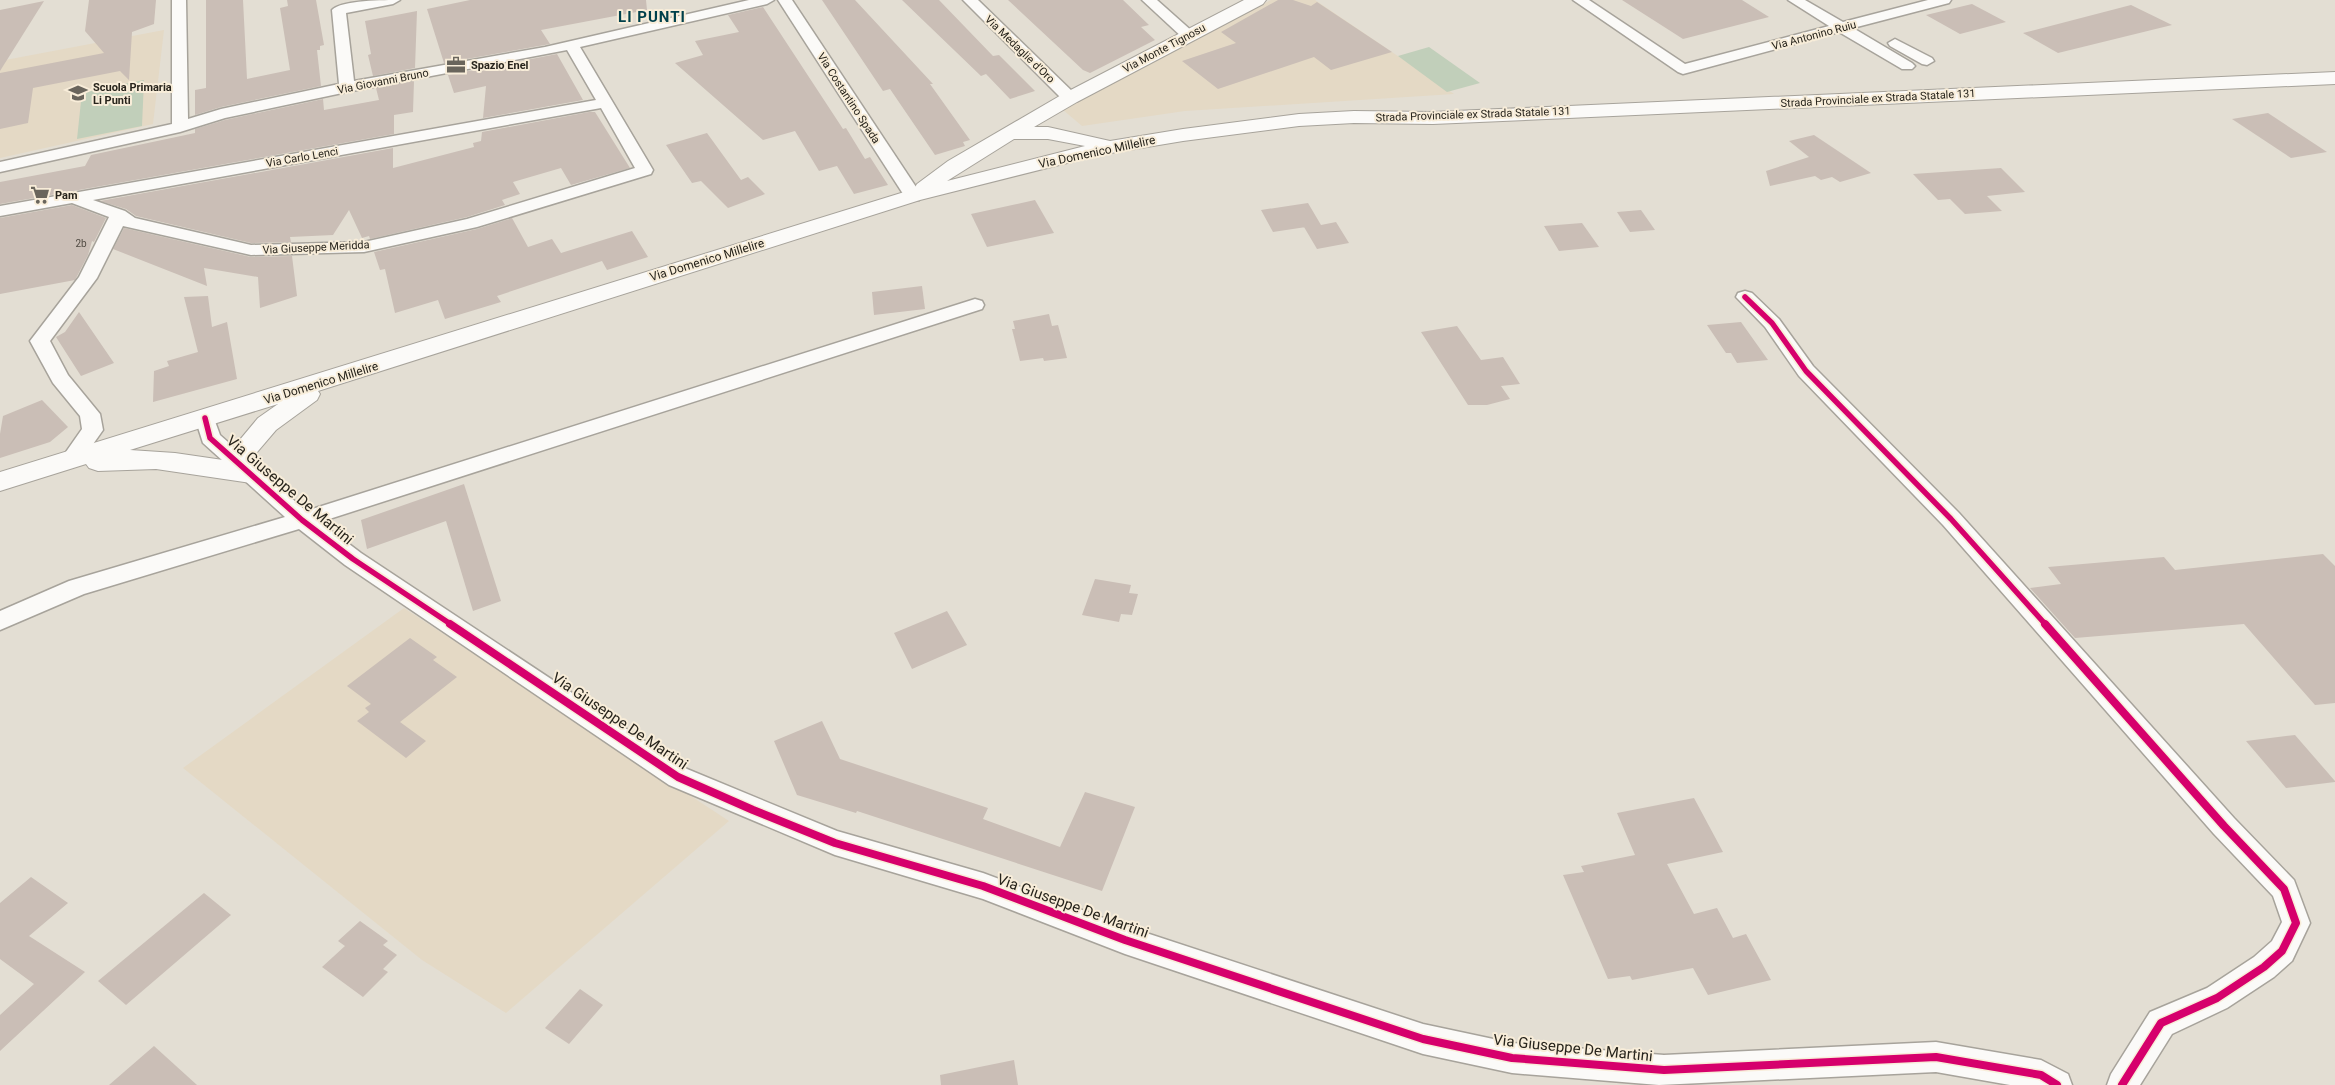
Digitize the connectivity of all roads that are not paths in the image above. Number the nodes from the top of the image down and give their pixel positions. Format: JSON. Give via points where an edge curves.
{"nodes":[{"id":1,"x":179,"y":0,"type":"edge"},
{"id":2,"x":393,"y":0,"type":"edge"},
{"id":3,"x":767,"y":0,"type":"edge"},
{"id":4,"x":785,"y":0,"type":"edge"},
{"id":5,"x":970,"y":0,"type":"edge"},
{"id":6,"x":1149,"y":0,"type":"edge"},
{"id":7,"x":1257,"y":0,"type":"edge"},
{"id":8,"x":1580,"y":0,"type":"edge"},
{"id":9,"x":1795,"y":0,"type":"edge"},
{"id":10,"x":1821,"y":0,"type":"edge"},
{"id":11,"x":1944,"y":0,"type":"edge"},
{"id":12,"x":1859,"y":23,"type":"junction"},
{"id":13,"x":1841,"y":28,"type":"junction"},
{"id":14,"x":1188,"y":36,"type":"junction"},
{"id":15,"x":571,"y":45,"type":"junction"},
{"id":16,"x":1926,"y":61,"type":"dead end"},
{"id":17,"x":2335,"y":65,"type":"edge"},
{"id":18,"x":1907,"y":66,"type":"dead end"},
{"id":19,"x":2335,"y":78,"type":"edge"},
{"id":20,"x":347,"y":87,"type":"junction"},
{"id":21,"x":1070,"y":98,"type":"junction"},
{"id":22,"x":604,"y":103,"type":"junction"},
{"id":23,"x":1354,"y":117,"type":"junction"},
{"id":24,"x":180,"y":127,"type":"junction"},
{"id":25,"x":1048,"y":133,"type":"junction"},
{"id":26,"x":1004,"y":137,"type":"junction"},
{"id":27,"x":1115,"y":146,"type":"junction"},
{"id":28,"x":1033,"y":165,"type":"junction"},
{"id":29,"x":0,"y":167,"type":"edge"},
{"id":30,"x":913,"y":196,"type":"junction"},
{"id":31,"x":76,"y":198,"type":"junction"},
{"id":32,"x":0,"y":211,"type":"edge"},
{"id":33,"x":119,"y":215,"type":"junction"},
{"id":34,"x":1745,"y":297,"type":"dead end"},
{"id":35,"x":974,"y":305,"type":"dead end"},
{"id":36,"x":325,"y":381,"type":"junction"},
{"id":37,"x":205,"y":418,"type":"junction"},
{"id":38,"x":72,"y":459,"type":"junction"},
{"id":39,"x":243,"y":467,"type":"junction"},
{"id":40,"x":35,"y":471,"type":"junction"},
{"id":41,"x":0,"y":482,"type":"edge"},
{"id":42,"x":302,"y":520,"type":"junction"},
{"id":43,"x":0,"y":622,"type":"edge"},
{"id":44,"x":2056,"y":1085,"type":"edge"},
{"id":45,"x":2122,"y":1085,"type":"edge"}],
"edges":[{"from":1,"to":24,"type":"street"},
{"from":2,"to":20,"type":"street","via":[[339,10]]},
{"from":3,"to":15,"type":"street","name":"Via Giovanni Bruno"},
{"from":4,"to":30,"type":"street","name":"Via Costantino Spada"},
{"from":5,"to":21,"type":"street","name":"Via Medaglie d'Oro"},
{"from":6,"to":14,"type":"street"},
{"from":7,"to":14,"type":"main road","name":"Via Monte Tignosu"},
{"from":8,"to":13,"type":"street","name":"Via Antonino Ruiu","via":[[1683,69]]},
{"from":9,"to":13,"type":"street"},
{"from":10,"to":12,"type":"street"},
{"from":11,"to":12,"type":"street","name":"Via Antonino Ruiu"},
{"from":12,"to":13,"type":"street","name":"Via Antonino Ruiu"},
{"from":12,"to":16,"type":"street"},
{"from":13,"to":18,"type":"street"},
{"from":14,"to":21,"type":"main road","name":"Via Monte Tignosu"},
{"from":15,"to":20,"type":"street","name":"Via Giovanni Bruno"},
{"from":15,"to":22,"type":"street"},
{"from":17,"to":23,"type":"main road","name":"Strada Provinciale ex Strada Statale 131","via":[[1426,107]]},
{"from":19,"to":23,"type":"main road","name":"Strada Provinciale ex Strada Statale 131","via":[[1443,117]]},
{"from":20,"to":24,"type":"street","name":"Via Giovanni Bruno","via":[[221,114]]},
{"from":21,"to":25,"type":"main road","name":"Via Monte Tignosu","via":[[1054,117]]},
{"from":21,"to":26,"type":"main road","name":"Via Monte Tignosu"},
{"from":22,"to":31,"type":"street","name":"Via Carlo Lenci"},
{"from":22,"to":33,"type":"street","name":"Via Giuseppe Meridda","via":[[645,170],[470,222],[364,247],[251,250],[129,222]]},
{"from":23,"to":27,"type":"main road","name":"Via Domenico Millelire","via":[[1299,120]]},
{"from":24,"to":29,"type":"street","name":"Via Giovanni Bruno"},
{"from":25,"to":26,"type":"main road"},
{"from":25,"to":27,"type":"main road"},
{"from":25,"to":28,"type":"main road","name":"Via Monte Tignosu","via":[[1047,148]]},
{"from":26,"to":28,"type":"main road","via":[[1001,152]]},
{"from":26,"to":30,"type":"main road","name":"Via Monte Tignosu","via":[[955,165]]},
{"from":27,"to":28,"type":"main road","name":"Via Domenico Millelire"},
{"from":28,"to":30,"type":"main road","name":"Via Domenico Millelire"},
{"from":30,"to":36,"type":"main road","name":"Via Domenico Millelire"},
{"from":31,"to":32,"type":"street","name":"Via Carlo Lenci"},
{"from":31,"to":33,"type":"street","name":"Via Giuseppe Meridda"},
{"from":33,"to":38,"type":"street","via":[[88,278],[40,341],[60,378],[90,414],[93,430]]},
{"from":34,"to":45,"type":"street","via":[[1772,323],[1806,371],[1951,519],[2284,889],[2296,923],[2282,951],[2217,998],[2161,1023]]},
{"from":35,"to":42,"type":"street"},
{"from":36,"to":37,"type":"main road","name":"Via Domenico Millelire"},
{"from":36,"to":39,"type":"main road","via":[[267,424]]},
{"from":37,"to":38,"type":"main road","name":"Via Domenico Millelire"},
{"from":37,"to":39,"type":"street","name":"Via Giuseppe De Martini","via":[[210,438]]},
{"from":38,"to":40,"type":"main road","name":"Via Domenico Millelire"},
{"from":39,"to":40,"type":"main road","via":[[119,458]]},
{"from":39,"to":42,"type":"street","name":"Via Giuseppe De Martini"},
{"from":40,"to":41,"type":"main road","name":"Via Domenico Millelire"},
{"from":42,"to":43,"type":"street","name":"Via Giuseppe De Martini","via":[[77,587]]},
{"from":42,"to":44,"type":"street","name":"Via Giuseppe De Martini","via":[[353,560],[678,776],[835,843],[983,886],[1125,940],[1423,1038],[1512,1058],[1664,1070],[1936,1057],[2041,1075]]}]}
